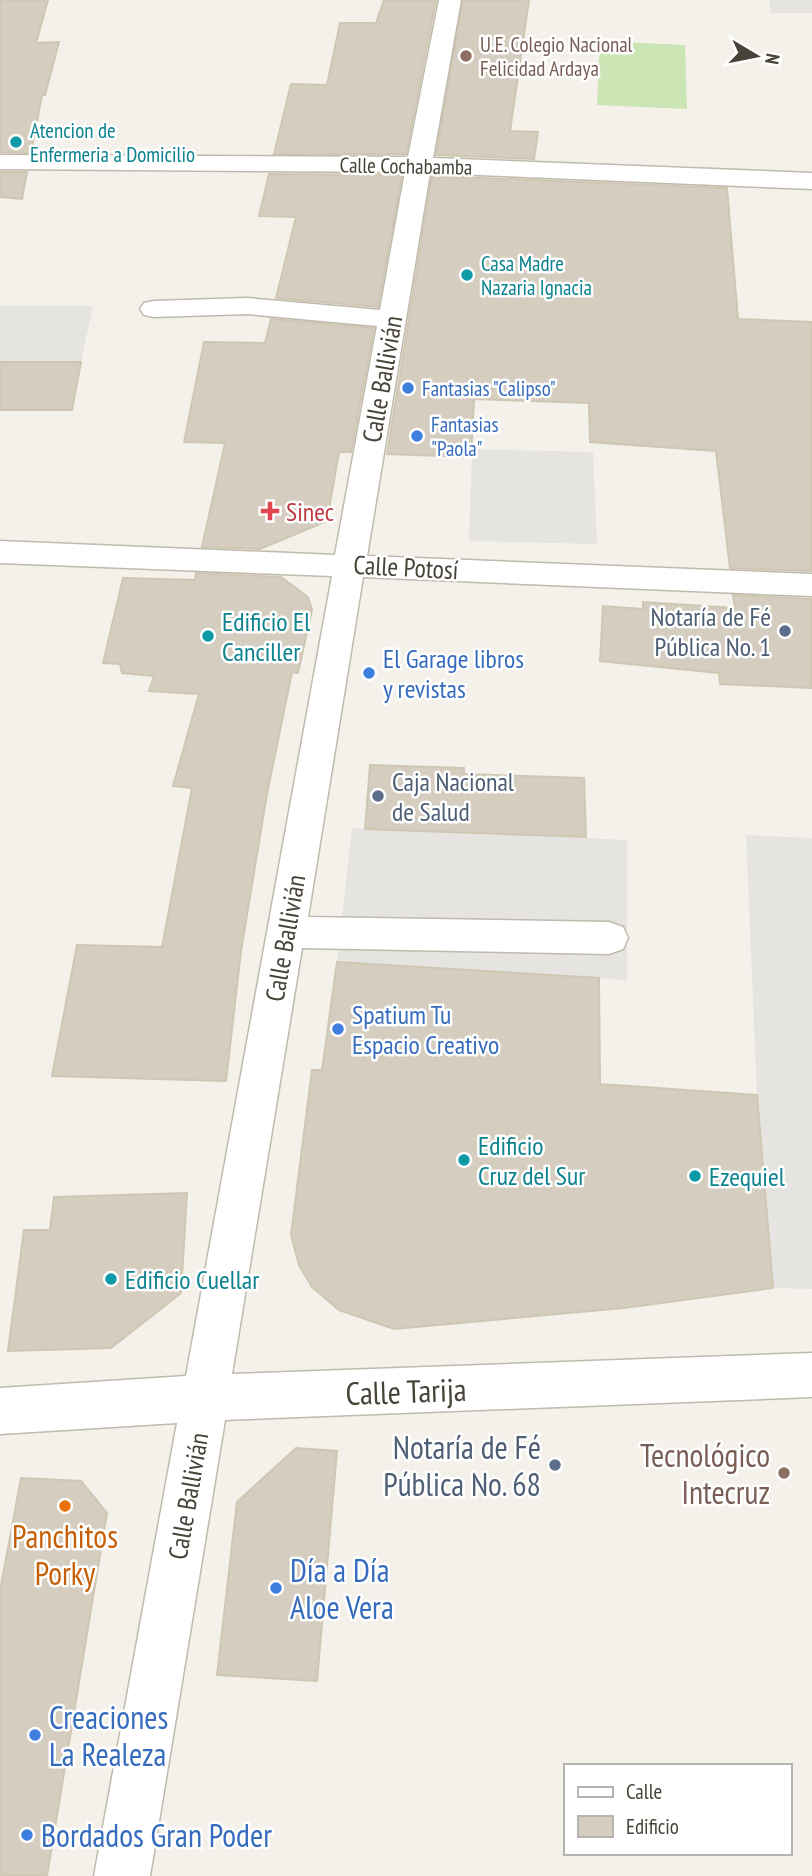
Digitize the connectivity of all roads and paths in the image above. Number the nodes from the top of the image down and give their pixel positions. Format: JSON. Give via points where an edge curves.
{"nodes":[{"id":1,"x":450,"y":0,"type":"edge"},
{"id":2,"x":0,"y":162,"type":"edge"},
{"id":3,"x":419,"y":165,"type":"junction"},
{"id":4,"x":812,"y":181,"type":"edge"},
{"id":5,"x":154,"y":309,"type":"dead end"},
{"id":6,"x":392,"y":319,"type":"junction"},
{"id":7,"x":0,"y":552,"type":"edge"},
{"id":8,"x":351,"y":564,"type":"junction"},
{"id":9,"x":812,"y":585,"type":"edge"},
{"id":10,"x":286,"y":932,"type":"junction"},
{"id":11,"x":609,"y":939,"type":"dead end"},
{"id":12,"x":812,"y":1375,"type":"edge"},
{"id":13,"x":205,"y":1398,"type":"junction"},
{"id":14,"x":0,"y":1411,"type":"edge"},
{"id":15,"x":122,"y":1876,"type":"edge"}],
"edges":[{"from":1,"to":3,"type":"street","name":"Calle Ballivián"},
{"from":2,"to":3,"type":"street","name":"Calle Cochabamba"},
{"from":3,"to":4,"type":"street","name":"Calle Cochabamba"},
{"from":3,"to":6,"type":"street","name":"Calle Ballivián"},
{"from":5,"to":6,"type":"street","via":[[247,306]]},
{"from":6,"to":8,"type":"street","name":"Calle Ballivián"},
{"from":7,"to":8,"type":"street","name":"Calle Potosí"},
{"from":8,"to":9,"type":"street","name":"Calle Potosí"},
{"from":8,"to":10,"type":"street","name":"Calle Ballivián"},
{"from":10,"to":11,"type":"street"},
{"from":10,"to":13,"type":"street","name":"Calle Ballivián"},
{"from":12,"to":13,"type":"street","name":"Calle Tarija"},
{"from":13,"to":14,"type":"street","name":"Calle Tarija"},
{"from":13,"to":15,"type":"street","name":"Calle Ballivián"}]}
